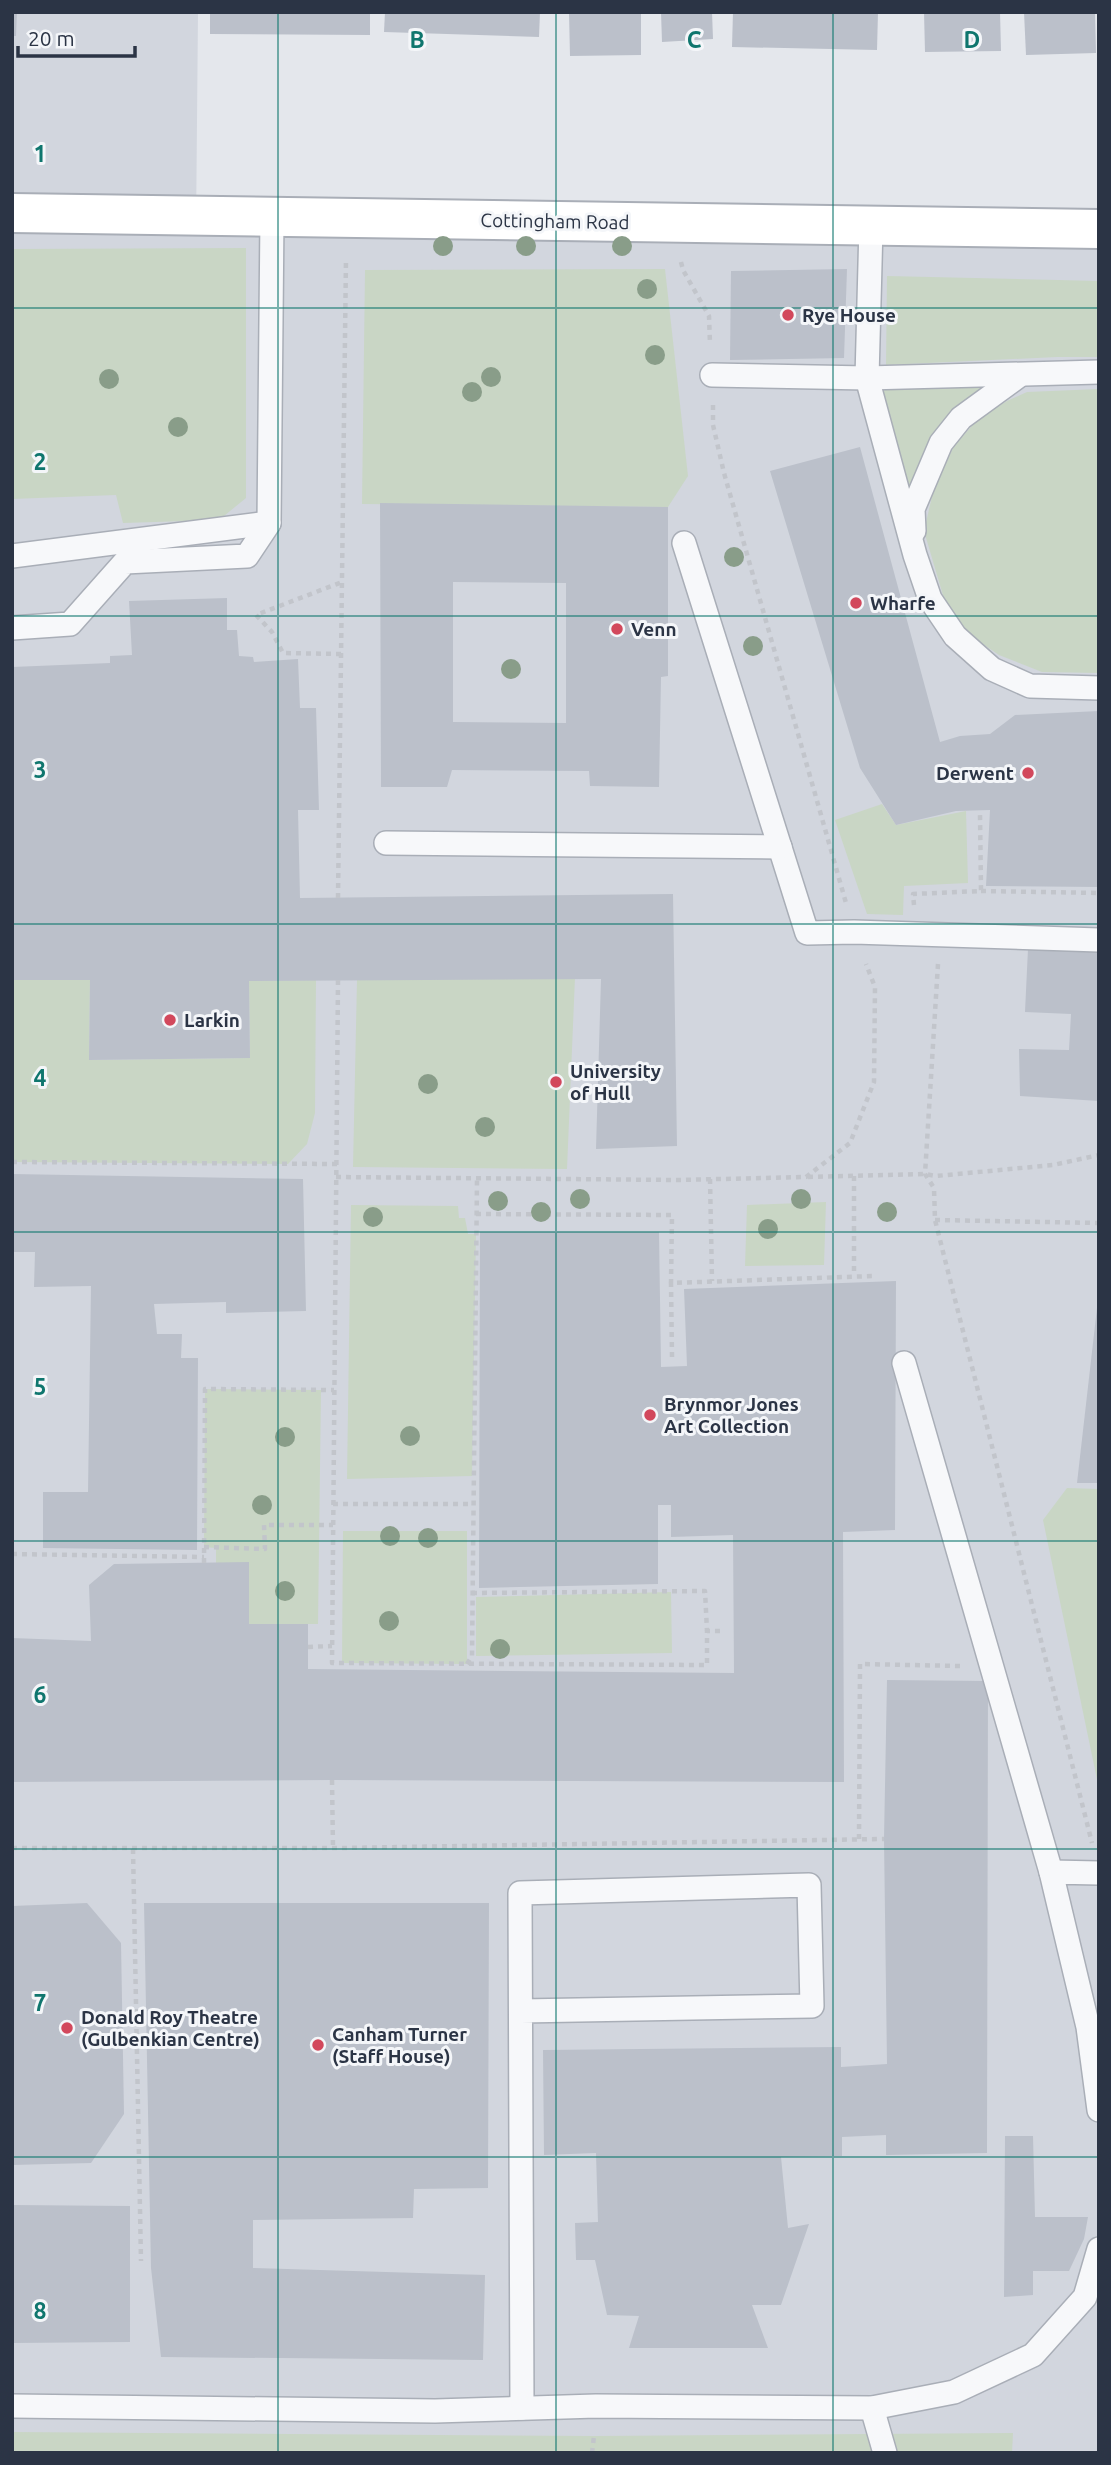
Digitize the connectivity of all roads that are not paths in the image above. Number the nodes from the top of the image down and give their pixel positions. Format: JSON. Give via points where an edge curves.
{"nodes":[{"id":1,"x":12,"y":214,"type":"edge"},
{"id":2,"x":272,"y":217,"type":"junction"},
{"id":3,"x":872,"y":226,"type":"junction"},
{"id":4,"x":1099,"y":229,"type":"edge"},
{"id":5,"x":1099,"y":372,"type":"edge"},
{"id":6,"x":712,"y":375,"type":"road end"},
{"id":7,"x":1020,"y":375,"type":"junction"},
{"id":8,"x":867,"y":378,"type":"junction"},
{"id":9,"x":269,"y":523,"type":"junction"},
{"id":10,"x":684,"y":543,"type":"dead end"},
{"id":11,"x":915,"y":555,"type":"junction"},
{"id":12,"x":12,"y":556,"type":"edge"},
{"id":13,"x":12,"y":628,"type":"edge"},
{"id":14,"x":1099,"y":688,"type":"edge"},
{"id":15,"x":386,"y":843,"type":"dead end"},
{"id":16,"x":780,"y":847,"type":"junction"},
{"id":17,"x":1099,"y":940,"type":"edge"},
{"id":18,"x":904,"y":1363,"type":"dead end"},
{"id":19,"x":1097,"y":1864,"type":"edge"},
{"id":20,"x":1051,"y":1872,"type":"junction"},
{"id":21,"x":520,"y":2011,"type":"junction"},
{"id":22,"x":1099,"y":2110,"type":"edge"},
{"id":23,"x":1099,"y":2249,"type":"edge"},
{"id":24,"x":12,"y":2406,"type":"edge"},
{"id":25,"x":522,"y":2408,"type":"junction"},
{"id":26,"x":872,"y":2409,"type":"junction"},
{"id":27,"x":885,"y":2453,"type":"edge"}],
"edges":[{"from":1,"to":2,"type":"main road","name":"Cottingham Road"},
{"from":2,"to":3,"type":"main road","name":"Cottingham Road"},
{"from":2,"to":9,"type":"lane"},
{"from":3,"to":4,"type":"main road","name":"Cottingham Road"},
{"from":3,"to":8,"type":"lane"},
{"from":5,"to":7,"type":"lane"},
{"from":6,"to":8,"type":"lane"},
{"from":7,"to":8,"type":"lane"},
{"from":7,"to":11,"type":"lane","via":[[961,418],[941,443],[914,509]]},
{"from":8,"to":11,"type":"lane"},
{"from":9,"to":12,"type":"lane"},
{"from":9,"to":13,"type":"lane","via":[[247,556],[125,562],[69,624]]},
{"from":10,"to":16,"type":"lane"},
{"from":11,"to":14,"type":"lane","via":[[930,600],[955,636],[992,668],[1030,686]]},
{"from":15,"to":16,"type":"lane"},
{"from":16,"to":17,"type":"lane","via":[[807,933]]},
{"from":18,"to":20,"type":"lane"},
{"from":19,"to":20,"type":"lane"},
{"from":20,"to":22,"type":"lane","via":[[1087,2027]]},
{"from":21,"to":21,"type":"lane","via":[[520,1893],[809,1885],[813,2006]]},
{"from":21,"to":25,"type":"lane"},
{"from":23,"to":26,"type":"lane","via":[[1085,2297],[1033,2355],[954,2392]]},
{"from":24,"to":25,"type":"lane"},
{"from":25,"to":26,"type":"lane"},
{"from":26,"to":27,"type":"lane"}]}
